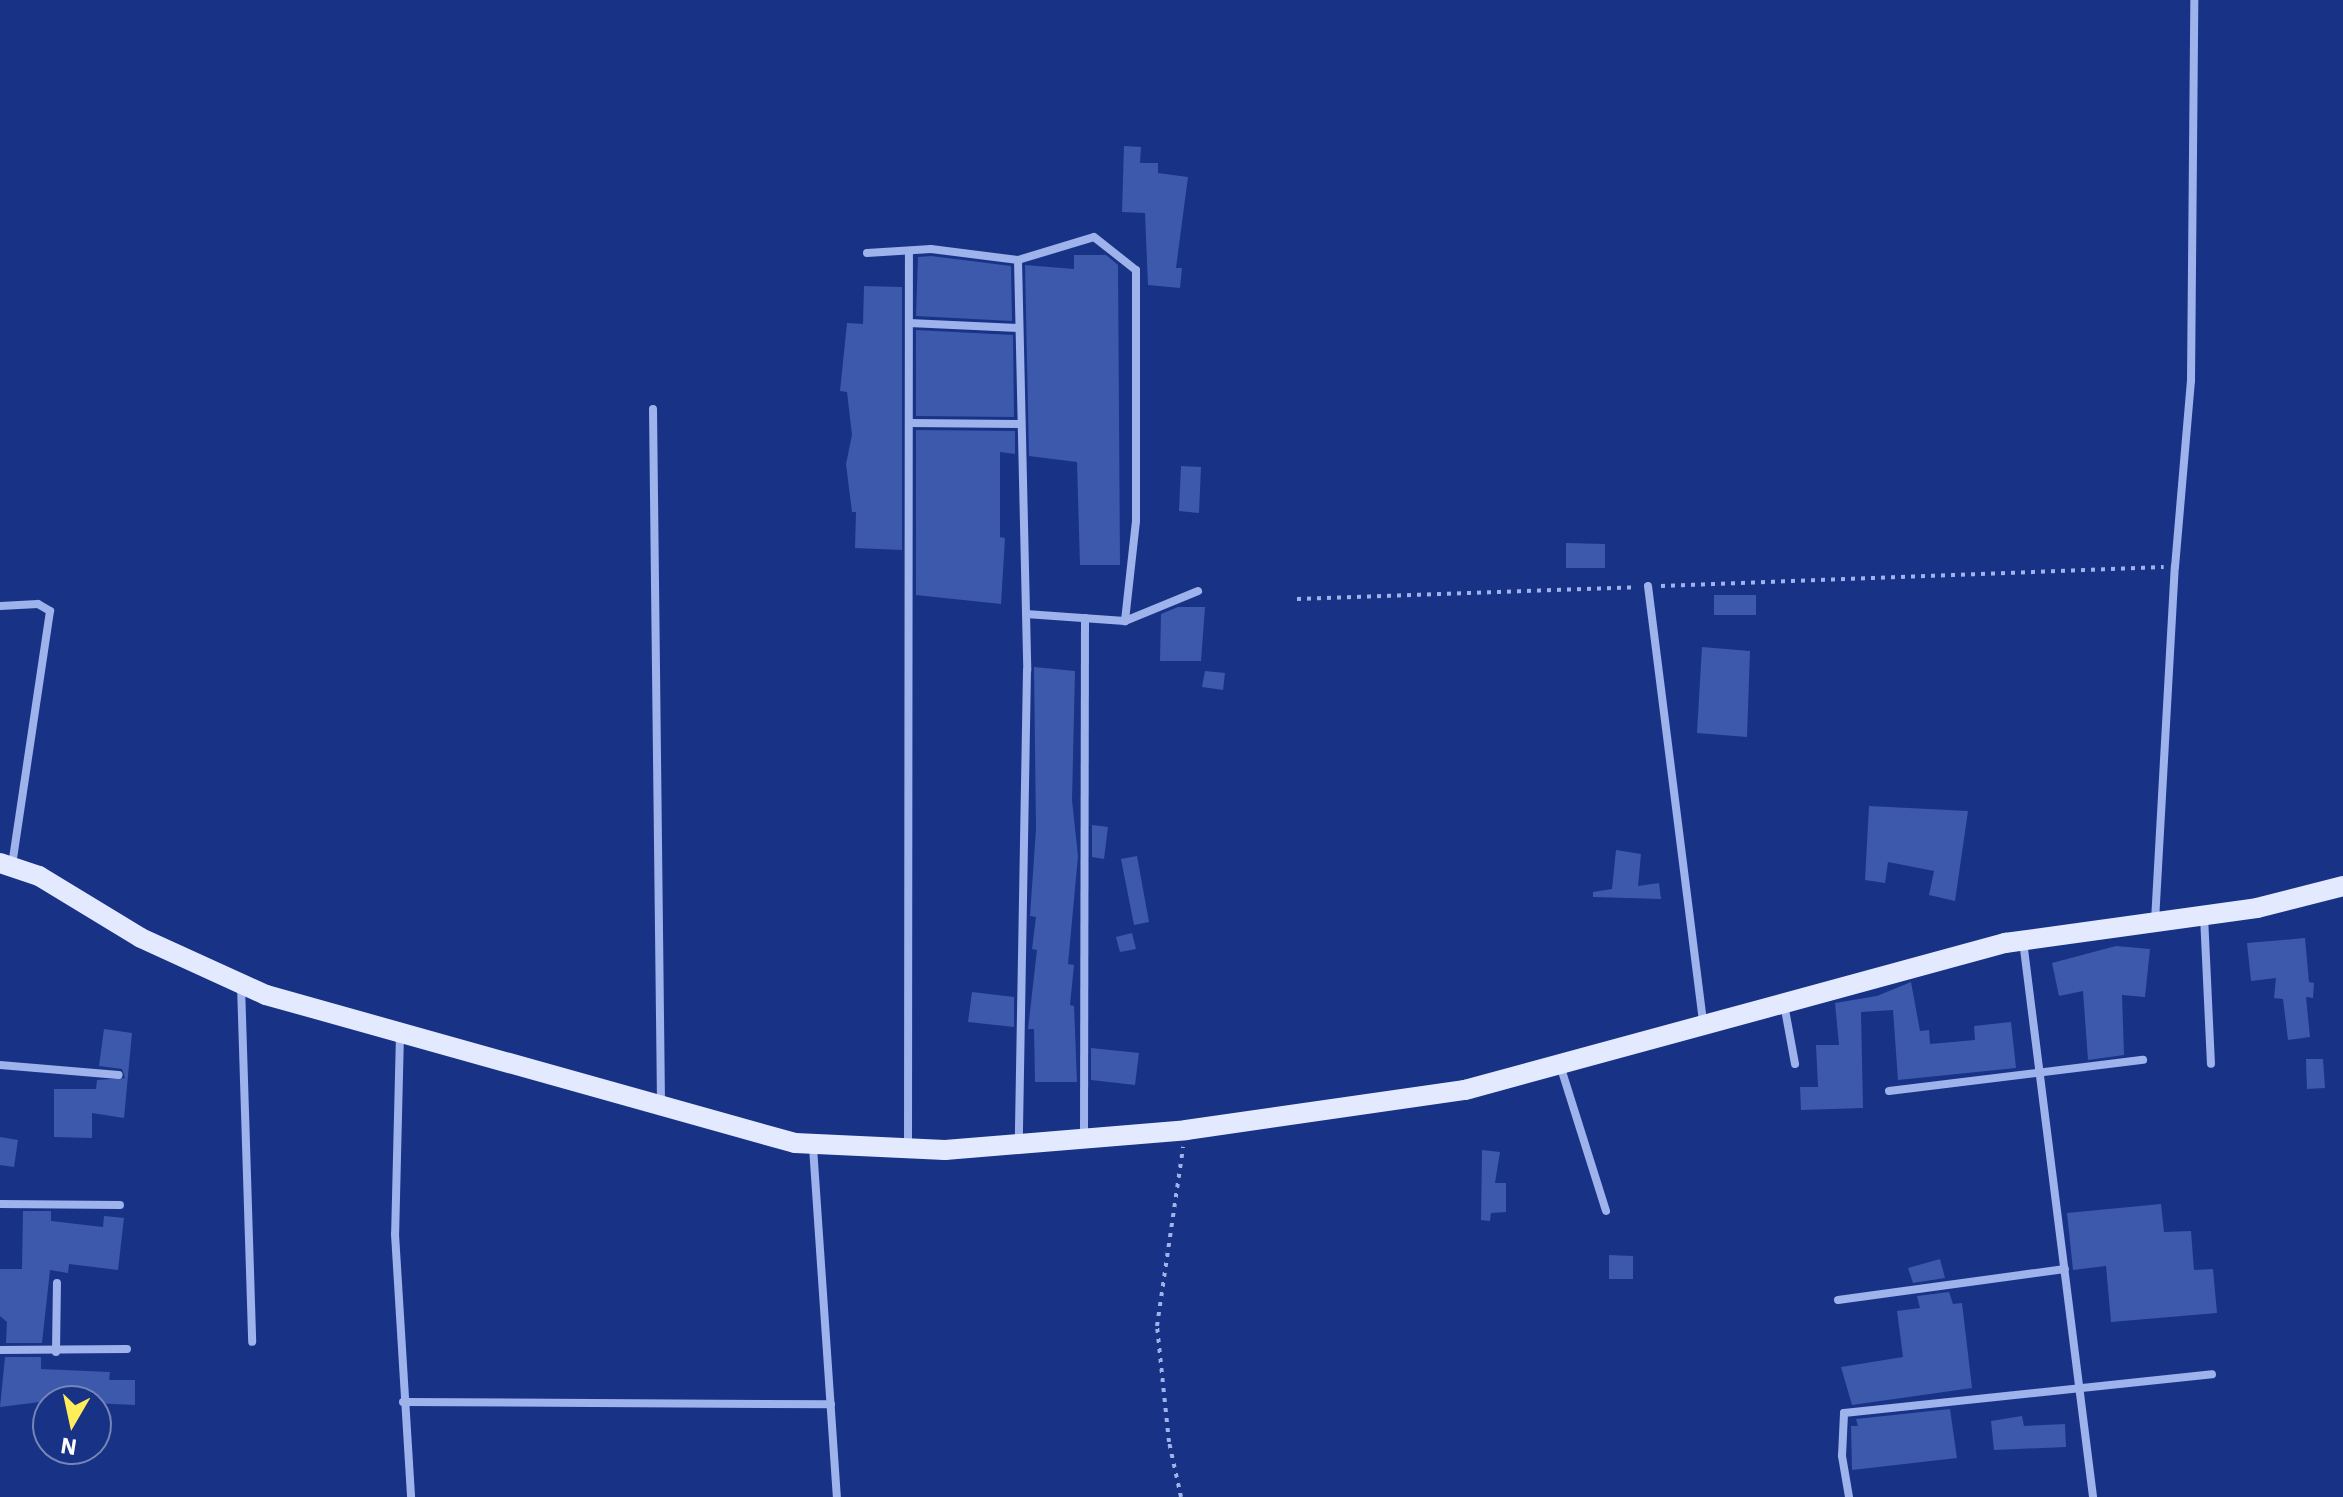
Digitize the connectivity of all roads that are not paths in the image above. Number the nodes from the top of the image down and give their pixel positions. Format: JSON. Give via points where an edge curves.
{"nodes":[{"id":1,"x":2194,"y":0,"type":"edge"},
{"id":2,"x":909,"y":252,"type":"junction"},
{"id":3,"x":867,"y":253,"type":"dead end"},
{"id":4,"x":1018,"y":260,"type":"junction"},
{"id":5,"x":909,"y":323,"type":"junction"},
{"id":6,"x":1018,"y":328,"type":"junction"},
{"id":7,"x":653,"y":409,"type":"dead end"},
{"id":8,"x":909,"y":423,"type":"junction"},
{"id":9,"x":1019,"y":424,"type":"junction"},
{"id":10,"x":1648,"y":586,"type":"road end"},
{"id":11,"x":1198,"y":591,"type":"dead end"},
{"id":12,"x":0,"y":606,"type":"edge"},
{"id":13,"x":1026,"y":614,"type":"junction"},
{"id":14,"x":1085,"y":618,"type":"junction"},
{"id":15,"x":1125,"y":621,"type":"junction"},
{"id":16,"x":6,"y":865,"type":"edge"},
{"id":17,"x":2343,"y":886,"type":"edge"},
{"id":18,"x":2204,"y":915,"type":"junction"},
{"id":19,"x":2155,"y":922,"type":"junction"},
{"id":20,"x":2023,"y":940,"type":"junction"},
{"id":21,"x":241,"y":984,"type":"junction"},
{"id":22,"x":1784,"y":1003,"type":"junction"},
{"id":23,"x":1703,"y":1025,"type":"junction"},
{"id":24,"x":400,"y":1030,"type":"junction"},
{"id":25,"x":2143,"y":1060,"type":"dead end"},
{"id":26,"x":1795,"y":1064,"type":"dead end"},
{"id":27,"x":2211,"y":1064,"type":"dead end"},
{"id":28,"x":0,"y":1065,"type":"edge"},
{"id":29,"x":1559,"y":1065,"type":"junction"},
{"id":30,"x":2040,"y":1073,"type":"junction"},
{"id":31,"x":119,"y":1075,"type":"dead end"},
{"id":32,"x":1889,"y":1091,"type":"dead end"},
{"id":33,"x":661,"y":1104,"type":"junction"},
{"id":34,"x":1084,"y":1138,"type":"junction"},
{"id":35,"x":812,"y":1144,"type":"junction"},
{"id":36,"x":1019,"y":1144,"type":"junction"},
{"id":37,"x":908,"y":1148,"type":"junction"},
{"id":38,"x":0,"y":1204,"type":"edge"},
{"id":39,"x":120,"y":1205,"type":"dead end"},
{"id":40,"x":1606,"y":1211,"type":"dead end"},
{"id":41,"x":2065,"y":1269,"type":"junction"},
{"id":42,"x":57,"y":1283,"type":"dead end"},
{"id":43,"x":1838,"y":1300,"type":"dead end"},
{"id":44,"x":252,"y":1342,"type":"dead end"},
{"id":45,"x":127,"y":1349,"type":"dead end"},
{"id":46,"x":0,"y":1350,"type":"edge"},
{"id":47,"x":56,"y":1352,"type":"junction"},
{"id":48,"x":2212,"y":1374,"type":"dead end"},
{"id":49,"x":2080,"y":1386,"type":"junction"},
{"id":50,"x":403,"y":1402,"type":"junction"},
{"id":51,"x":831,"y":1404,"type":"junction"},
{"id":52,"x":411,"y":1497,"type":"edge"},
{"id":53,"x":837,"y":1497,"type":"edge"},
{"id":54,"x":1849,"y":1497,"type":"edge"},
{"id":55,"x":2091,"y":1497,"type":"edge"}],
"edges":[{"from":1,"to":19,"type":"street","via":[[2191,381]]},
{"from":2,"to":3,"type":"street"},
{"from":2,"to":4,"type":"street","via":[[931,249]]},
{"from":2,"to":5,"type":"street"},
{"from":4,"to":6,"type":"street"},
{"from":4,"to":15,"type":"street","via":[[1094,237],[1136,270],[1136,521]]},
{"from":5,"to":6,"type":"street"},
{"from":5,"to":8,"type":"street"},
{"from":6,"to":9,"type":"street"},
{"from":7,"to":33,"type":"street"},
{"from":8,"to":9,"type":"street"},
{"from":8,"to":37,"type":"street"},
{"from":9,"to":13,"type":"street"},
{"from":10,"to":23,"type":"street"},
{"from":11,"to":15,"type":"street"},
{"from":12,"to":16,"type":"street","via":[[38,604],[50,611]]},
{"from":13,"to":14,"type":"street"},
{"from":13,"to":36,"type":"street"},
{"from":14,"to":15,"type":"street"},
{"from":14,"to":34,"type":"street"},
{"from":16,"to":21,"type":"main road","via":[[39,876],[141,938]]},
{"from":17,"to":18,"type":"main road"},
{"from":18,"to":19,"type":"main road"},
{"from":18,"to":27,"type":"street"},
{"from":19,"to":20,"type":"main road"},
{"from":20,"to":22,"type":"main road"},
{"from":20,"to":30,"type":"street"},
{"from":21,"to":24,"type":"main road"},
{"from":21,"to":44,"type":"street"},
{"from":22,"to":23,"type":"main road"},
{"from":22,"to":26,"type":"street"},
{"from":23,"to":29,"type":"main road"},
{"from":24,"to":33,"type":"main road"},
{"from":24,"to":50,"type":"street","via":[[395,1234]]},
{"from":25,"to":30,"type":"street"},
{"from":28,"to":31,"type":"street"},
{"from":29,"to":34,"type":"main road","via":[[1465,1090],[1186,1130]]},
{"from":29,"to":40,"type":"street"},
{"from":30,"to":32,"type":"street"},
{"from":30,"to":41,"type":"street"},
{"from":33,"to":35,"type":"main road"},
{"from":34,"to":36,"type":"main road"},
{"from":35,"to":37,"type":"main road"},
{"from":35,"to":51,"type":"street"},
{"from":36,"to":37,"type":"main road"},
{"from":38,"to":39,"type":"street"},
{"from":41,"to":43,"type":"street"},
{"from":41,"to":49,"type":"street"},
{"from":42,"to":47,"type":"street"},
{"from":45,"to":47,"type":"street"},
{"from":46,"to":47,"type":"street"},
{"from":48,"to":49,"type":"street"},
{"from":49,"to":54,"type":"street","via":[[1844,1413],[1842,1456]]},
{"from":49,"to":55,"type":"street"},
{"from":50,"to":51,"type":"street"},
{"from":50,"to":52,"type":"street"},
{"from":51,"to":53,"type":"street"}]}
